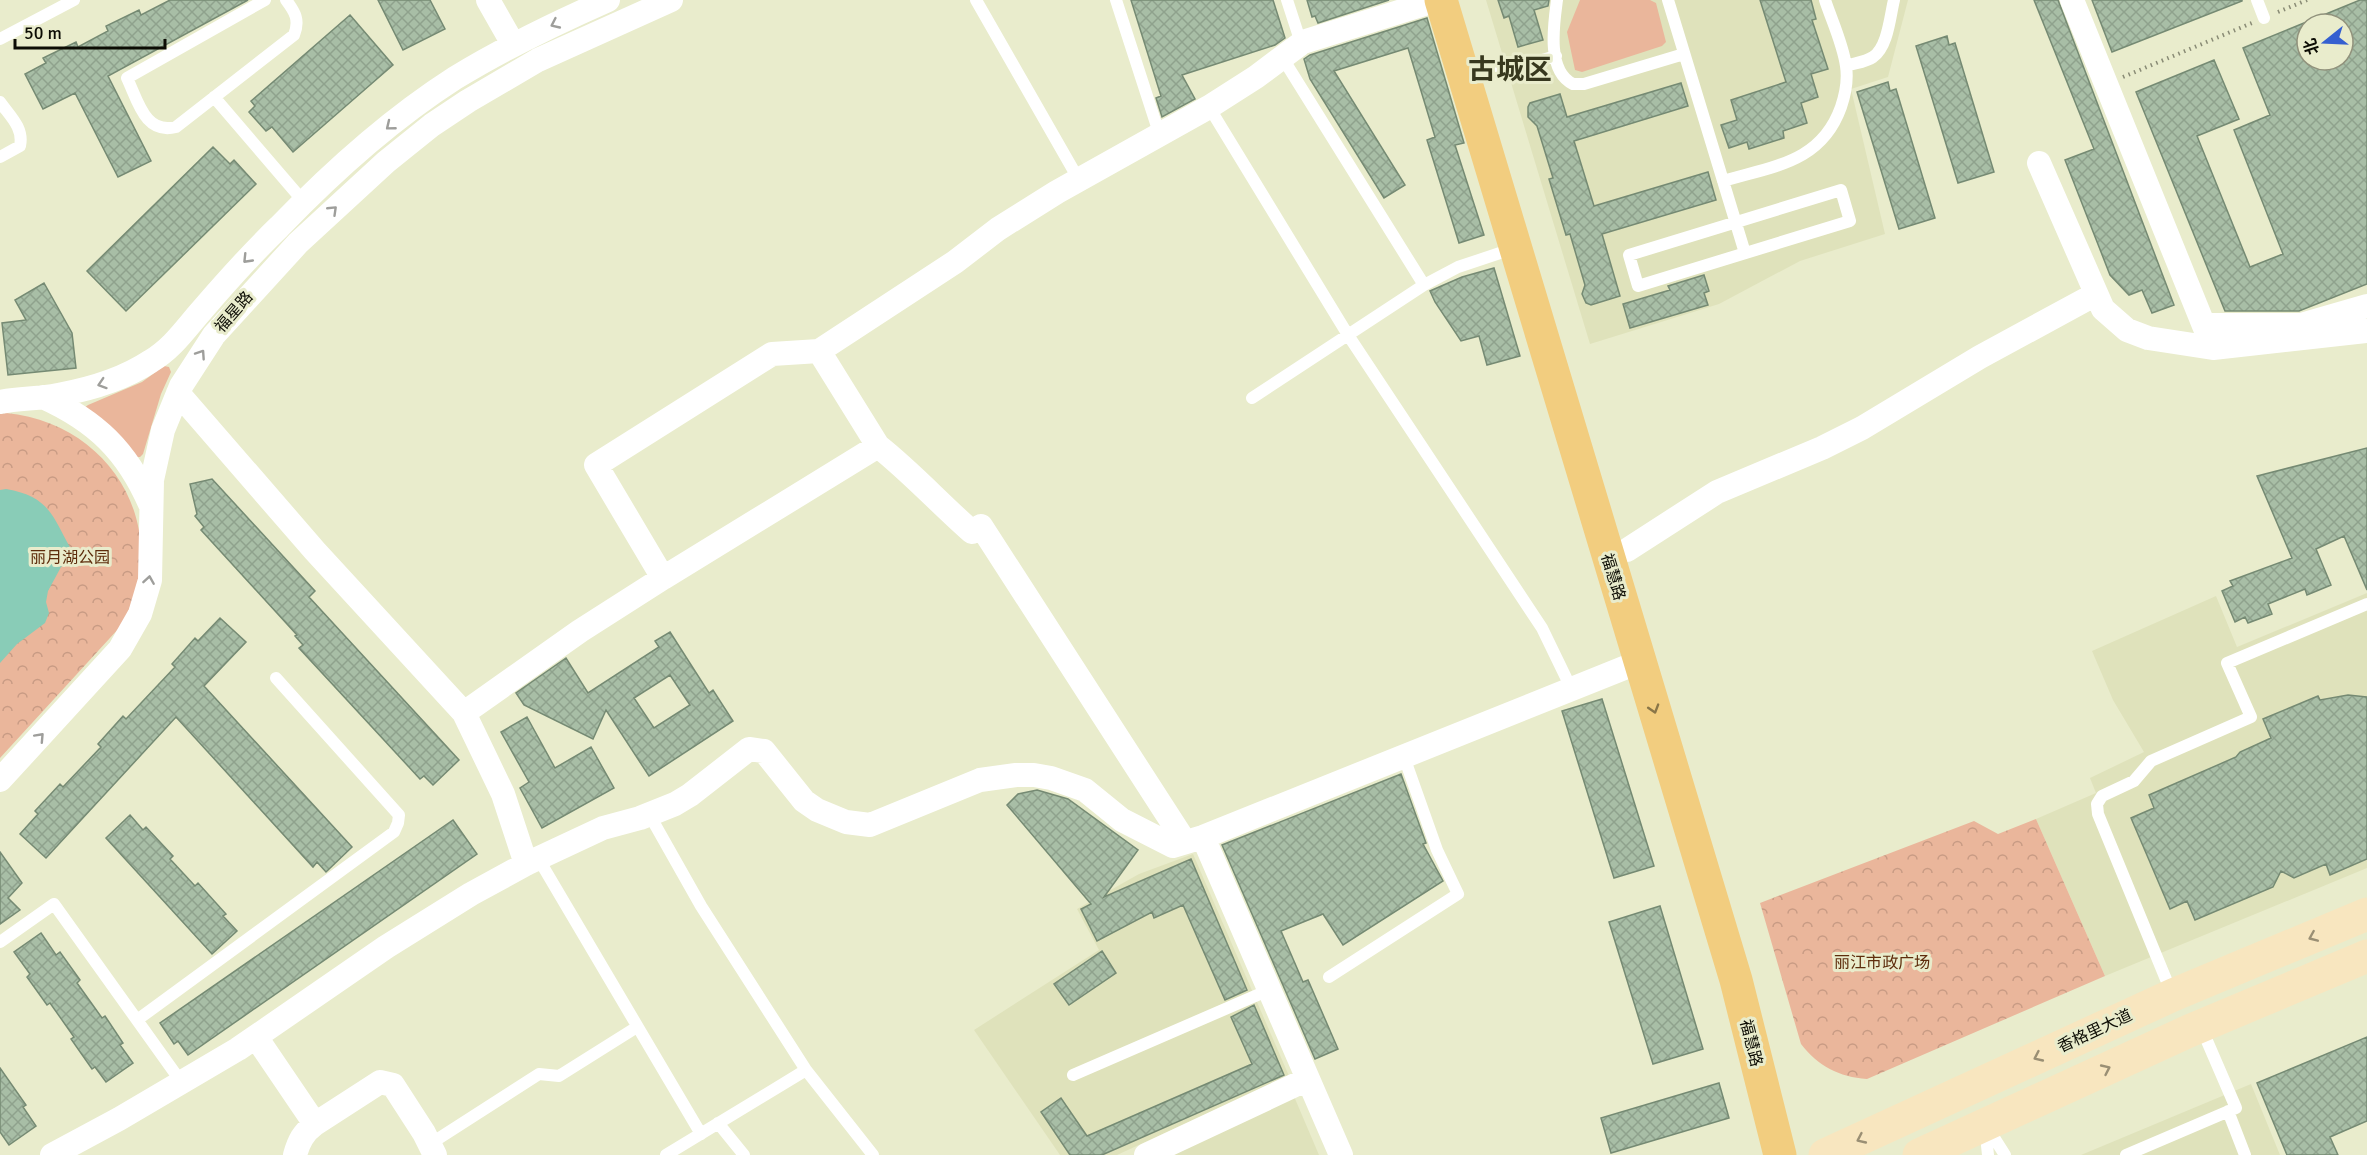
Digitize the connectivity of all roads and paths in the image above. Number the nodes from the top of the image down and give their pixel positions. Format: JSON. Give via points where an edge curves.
{"nodes":[{"id":1,"x":74,"y":0,"type":"edge"},
{"id":2,"x":264,"y":0,"type":"edge"},
{"id":3,"x":286,"y":0,"type":"edge"},
{"id":4,"x":488,"y":0,"type":"edge"},
{"id":5,"x":608,"y":0,"type":"edge"},
{"id":6,"x":671,"y":0,"type":"edge"},
{"id":7,"x":976,"y":0,"type":"edge"},
{"id":8,"x":1116,"y":0,"type":"edge"},
{"id":9,"x":1287,"y":0,"type":"edge"},
{"id":10,"x":1439,"y":0,"type":"edge"},
{"id":11,"x":1463,"y":0,"type":"edge"},
{"id":12,"x":1557,"y":0,"type":"edge"},
{"id":13,"x":1668,"y":0,"type":"edge"},
{"id":14,"x":1825,"y":0,"type":"edge"},
{"id":15,"x":1884,"y":0,"type":"edge"},
{"id":16,"x":1894,"y":0,"type":"edge"},
{"id":17,"x":2072,"y":0,"type":"edge"},
{"id":18,"x":2257,"y":0,"type":"edge"},
{"id":19,"x":2307,"y":0,"type":"edge"},
{"id":20,"x":1890,"y":16,"type":"junction"},
{"id":21,"x":2264,"y":18,"type":"junction"},
{"id":22,"x":0,"y":39,"type":"edge"},
{"id":23,"x":513,"y":44,"type":"junction"},
{"id":24,"x":1292,"y":50,"type":"junction"},
{"id":25,"x":1684,"y":54,"type":"junction"},
{"id":26,"x":1556,"y":56,"type":"junction"},
{"id":27,"x":1846,"y":66,"type":"junction"},
{"id":28,"x":1486,"y":76,"type":"junction"},
{"id":29,"x":2106,"y":84,"type":"junction"},
{"id":30,"x":214,"y":97,"type":"junction"},
{"id":31,"x":0,"y":102,"type":"edge"},
{"id":32,"x":1209,"y":106,"type":"junction"},
{"id":33,"x":1160,"y":136,"type":"junction"},
{"id":34,"x":0,"y":158,"type":"edge"},
{"id":35,"x":2039,"y":163,"type":"dead end"},
{"id":36,"x":1079,"y":180,"type":"junction"},
{"id":37,"x":1723,"y":181,"type":"junction"},
{"id":38,"x":304,"y":202,"type":"junction"},
{"id":39,"x":1736,"y":222,"type":"junction"},
{"id":40,"x":1515,"y":248,"type":"junction"},
{"id":41,"x":1745,"y":253,"type":"junction"},
{"id":42,"x":1424,"y":285,"type":"junction"},
{"id":43,"x":2096,"y":294,"type":"junction"},
{"id":44,"x":2367,"y":306,"type":"edge"},
{"id":45,"x":2204,"y":325,"type":"junction"},
{"id":46,"x":2367,"y":332,"type":"edge"},
{"id":47,"x":1348,"y":335,"type":"junction"},
{"id":48,"x":2213,"y":348,"type":"junction"},
{"id":49,"x":819,"y":351,"type":"junction"},
{"id":50,"x":178,"y":393,"type":"junction"},
{"id":51,"x":43,"y":397,"type":"junction"},
{"id":52,"x":1252,"y":398,"type":"dead end"},
{"id":53,"x":0,"y":402,"type":"edge"},
{"id":54,"x":878,"y":446,"type":"junction"},
{"id":55,"x":150,"y":504,"type":"junction"},
{"id":56,"x":1627,"y":550,"type":"junction"},
{"id":57,"x":663,"y":578,"type":"junction"},
{"id":58,"x":2367,"y":604,"type":"edge"},
{"id":59,"x":1639,"y":662,"type":"junction"},
{"id":60,"x":276,"y":678,"type":"dead end"},
{"id":61,"x":1572,"y":690,"type":"junction"},
{"id":62,"x":464,"y":713,"type":"junction"},
{"id":63,"x":1404,"y":757,"type":"junction"},
{"id":64,"x":0,"y":780,"type":"edge"},
{"id":65,"x":649,"y":814,"type":"junction"},
{"id":66,"x":1194,"y":840,"type":"junction"},
{"id":67,"x":532,"y":861,"type":"junction"},
{"id":68,"x":2367,"y":914,"type":"edge"},
{"id":69,"x":0,"y":942,"type":"edge"},
{"id":70,"x":2367,"y":956,"type":"edge"},
{"id":71,"x":1329,"y":977,"type":"dead end"},
{"id":72,"x":1269,"y":990,"type":"junction"},
{"id":73,"x":2173,"y":995,"type":"junction"},
{"id":74,"x":137,"y":1020,"type":"junction"},
{"id":75,"x":2200,"y":1026,"type":"junction"},
{"id":76,"x":637,"y":1027,"type":"junction"},
{"id":77,"x":256,"y":1037,"type":"junction"},
{"id":78,"x":806,"y":1070,"type":"junction"},
{"id":79,"x":1073,"y":1075,"type":"dead end"},
{"id":80,"x":1308,"y":1078,"type":"junction"},
{"id":81,"x":182,"y":1083,"type":"junction"},
{"id":82,"x":2228,"y":1111,"type":"junction"},
{"id":83,"x":718,"y":1123,"type":"junction"},
{"id":84,"x":315,"y":1124,"type":"junction"},
{"id":85,"x":700,"y":1134,"type":"junction"},
{"id":86,"x":1986,"y":1140,"type":"edge"},
{"id":87,"x":433,"y":1150,"type":"edge"},
{"id":88,"x":52,"y":1155,"type":"edge"},
{"id":89,"x":296,"y":1155,"type":"edge"},
{"id":90,"x":666,"y":1155,"type":"edge"},
{"id":91,"x":744,"y":1155,"type":"edge"},
{"id":92,"x":873,"y":1155,"type":"edge"},
{"id":93,"x":1146,"y":1155,"type":"edge"},
{"id":94,"x":1341,"y":1155,"type":"edge"},
{"id":95,"x":1780,"y":1155,"type":"edge"},
{"id":96,"x":1801,"y":1155,"type":"edge"},
{"id":97,"x":1825,"y":1155,"type":"edge"},
{"id":98,"x":1919,"y":1155,"type":"edge"},
{"id":99,"x":2005,"y":1155,"type":"edge"},
{"id":100,"x":2126,"y":1155,"type":"edge"},
{"id":101,"x":2245,"y":1155,"type":"edge"}],
"edges":[{"from":1,"to":22,"type":"lane"},
{"from":2,"to":30,"type":"lane","via":[[127,78],[147,120],[160,128],[176,127]]},
{"from":3,"to":30,"type":"lane","via":[[296,14],[294,35]]},
{"from":4,"to":23,"type":"street"},
{"from":5,"to":23,"type":"street","name":"福星路","one_way":true},
{"from":50,"to":6,"type":"street","name":"福星路","one_way":true,"via":[[214,334],[255,288],[341,202],[432,125],[538,60]]},
{"from":7,"to":36,"type":"lane"},
{"from":8,"to":33,"type":"lane"},
{"from":9,"to":24,"type":"lane"},
{"from":10,"to":24,"type":"street"},
{"from":10,"to":40,"type":"main road","name":"福慧路"},
{"from":11,"to":28,"type":"main road","name":"福慧路"},
{"from":12,"to":26,"type":"lane","via":[[1552,40]]},
{"from":13,"to":25,"type":"lane"},
{"from":14,"to":27,"type":"lane"},
{"from":15,"to":20,"type":"lane"},
{"from":16,"to":20,"type":"lane"},
{"from":17,"to":29,"type":"street"},
{"from":18,"to":21,"type":"lane"},
{"from":19,"to":21,"type":"path"},
{"from":20,"to":27,"type":"lane","via":[[1878,52]]},
{"from":21,"to":29,"type":"path"},
{"from":23,"to":38,"type":"street","name":"福星路","one_way":true,"via":[[417,104]]},
{"from":24,"to":32,"type":"street"},
{"from":24,"to":42,"type":"lane"},
{"from":25,"to":26,"type":"lane","via":[[1578,85],[1564,78]]},
{"from":25,"to":37,"type":"lane"},
{"from":26,"to":28,"type":"lane"},
{"from":27,"to":37,"type":"lane","via":[[1843,102],[1832,128],[1819,144],[1798,158]]},
{"from":28,"to":56,"type":"main road","name":"福慧路"},
{"from":29,"to":45,"type":"street"},
{"from":30,"to":38,"type":"lane"},
{"from":31,"to":34,"type":"lane","via":[[22,138],[20,146]]},
{"from":32,"to":33,"type":"street"},
{"from":32,"to":47,"type":"lane"},
{"from":33,"to":36,"type":"street"},
{"from":35,"to":43,"type":"street"},
{"from":36,"to":49,"type":"street","via":[[998,229],[955,262]]},
{"from":37,"to":39,"type":"lane"},
{"from":38,"to":51,"type":"street","name":"福星路","one_way":true,"via":[[236,270],[169,349],[106,383]]},
{"from":39,"to":41,"type":"lane"},
{"from":39,"to":41,"type":"lane","via":[[1841,189],[1850,221]]},
{"from":39,"to":41,"type":"lane","via":[[1629,255],[1638,286]]},
{"from":40,"to":42,"type":"lane","via":[[1458,267]]},
{"from":40,"to":59,"type":"main road","name":"福慧路"},
{"from":42,"to":47,"type":"lane"},
{"from":43,"to":48,"type":"street","via":[[2103,309],[2127,330],[2148,338]]},
{"from":43,"to":56,"type":"street","via":[[1862,428],[1717,492]]},
{"from":44,"to":45,"type":"street","via":[[2301,325]]},
{"from":45,"to":48,"type":"street"},
{"from":46,"to":48,"type":"street"},
{"from":47,"to":52,"type":"lane"},
{"from":47,"to":61,"type":"lane","via":[[1542,628]]},
{"from":49,"to":54,"type":"street"},
{"from":49,"to":57,"type":"street","via":[[772,354],[596,465]]},
{"from":50,"to":55,"type":"street","name":"福星路","via":[[156,455]]},
{"from":50,"to":62,"type":"street","via":[[315,551]]},
{"from":51,"to":53,"type":"street","name":"福星路"},
{"from":51,"to":55,"type":"street","via":[[85,419],[103,434],[132,468]]},
{"from":54,"to":57,"type":"street"},
{"from":54,"to":66,"type":"street","via":[[910,471],[927,493],[972,532],[981,526]]},
{"from":64,"to":55,"type":"street","name":"福星路","one_way":true,"via":[[132,632],[150,580]]},
{"from":56,"to":96,"type":"main road","name":"福慧路","via":[[1756,975]]},
{"from":57,"to":62,"type":"street"},
{"from":58,"to":73,"type":"lane","via":[[2227,663],[2251,717],[2151,761],[2134,781],[2099,800],[2098,814]]},
{"from":59,"to":61,"type":"street"},
{"from":59,"to":95,"type":"main road","name":"福慧路","one_way":true,"via":[[1736,980]]},
{"from":60,"to":74,"type":"lane","via":[[399,815],[398,823],[394,832]]},
{"from":61,"to":63,"type":"street"},
{"from":62,"to":67,"type":"street"},
{"from":63,"to":66,"type":"street"},
{"from":63,"to":71,"type":"lane","via":[[1437,850],[1458,894]]},
{"from":65,"to":66,"type":"street","via":[[690,795],[745,751],[759,749],[804,801],[846,822],[870,825],[980,780],[1016,775],[1069,783],[1085,790],[1122,820],[1173,846]]},
{"from":65,"to":67,"type":"street","via":[[603,828]]},
{"from":65,"to":78,"type":"lane","via":[[701,906]]},
{"from":66,"to":72,"type":"street"},
{"from":67,"to":76,"type":"lane"},
{"from":67,"to":77,"type":"street","via":[[428,920]]},
{"from":68,"to":73,"type":"main road","name":"香格里大道","one_way":true},
{"from":69,"to":74,"type":"lane","via":[[54,904]]},
{"from":70,"to":75,"type":"main road"},
{"from":72,"to":79,"type":"lane"},
{"from":72,"to":80,"type":"street"},
{"from":73,"to":97,"type":"main road","name":"香格里大道","one_way":true},
{"from":74,"to":81,"type":"lane"},
{"from":75,"to":82,"type":"lane","via":[[2236,1108]]},
{"from":86,"to":75,"type":"main road","one_way":true},
{"from":76,"to":85,"type":"lane"},
{"from":76,"to":87,"type":"lane","via":[[559,1076],[539,1074]]},
{"from":77,"to":81,"type":"street"},
{"from":77,"to":84,"type":"street"},
{"from":78,"to":83,"type":"lane"},
{"from":78,"to":92,"type":"lane"},
{"from":80,"to":93,"type":"street"},
{"from":80,"to":94,"type":"street"},
{"from":81,"to":88,"type":"street"},
{"from":82,"to":100,"type":"lane"},
{"from":82,"to":101,"type":"lane"},
{"from":83,"to":85,"type":"lane"},
{"from":83,"to":91,"type":"lane"},
{"from":84,"to":87,"type":"street","via":[[380,1082],[393,1085]]},
{"from":84,"to":89,"type":"street","via":[[304,1132]]},
{"from":85,"to":90,"type":"lane"},
{"from":86,"to":98,"type":"main road"},
{"from":86,"to":99,"type":"lane"}]}
